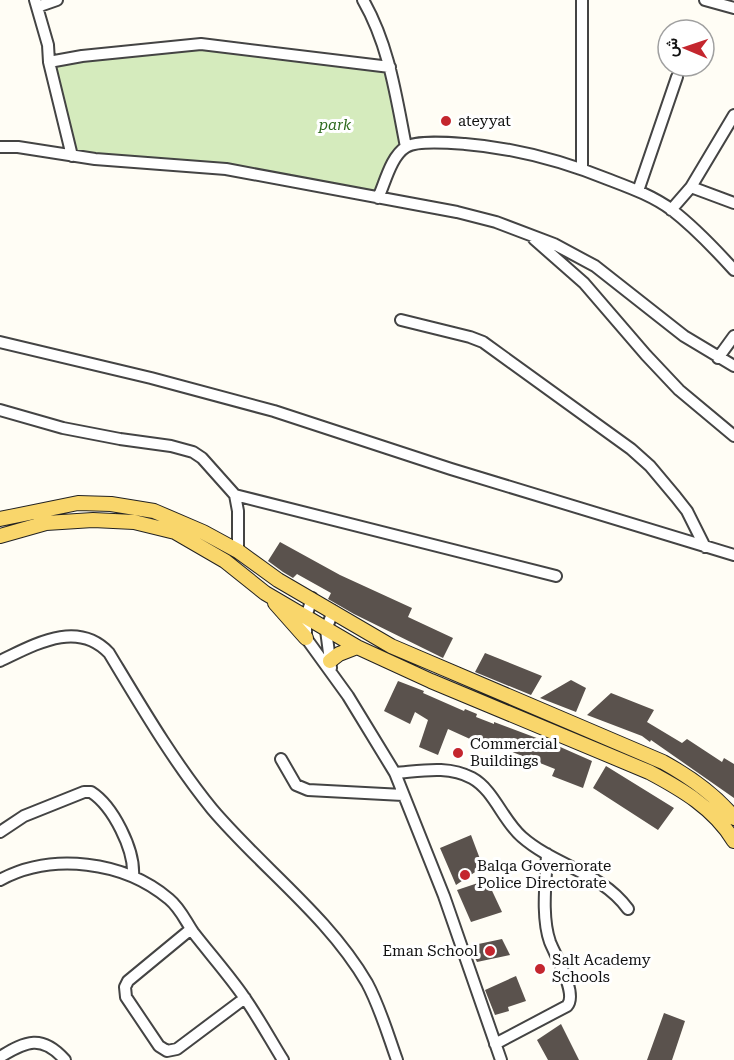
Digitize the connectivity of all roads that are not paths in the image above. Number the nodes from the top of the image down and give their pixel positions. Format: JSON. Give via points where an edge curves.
{"nodes":[{"id":1,"x":57,"y":0,"type":"edge"},
{"id":2,"x":363,"y":0,"type":"edge"},
{"id":3,"x":582,"y":0,"type":"edge"},
{"id":4,"x":705,"y":0,"type":"edge"},
{"id":5,"x":36,"y":3,"type":"edge"},
{"id":6,"x":734,"y":8,"type":"edge"},
{"id":7,"x":49,"y":62,"type":"junction"},
{"id":8,"x":390,"y":68,"type":"junction"},
{"id":9,"x":676,"y":78,"type":"edge"},
{"id":10,"x":733,"y":120,"type":"edge"},
{"id":11,"x":0,"y":147,"type":"edge"},
{"id":12,"x":406,"y":147,"type":"junction"},
{"id":13,"x":72,"y":156,"type":"junction"},
{"id":14,"x":582,"y":169,"type":"junction"},
{"id":15,"x":691,"y":187,"type":"junction"},
{"id":16,"x":638,"y":190,"type":"junction"},
{"id":17,"x":378,"y":198,"type":"junction"},
{"id":18,"x":734,"y":203,"type":"edge"},
{"id":19,"x":671,"y":210,"type":"junction"},
{"id":20,"x":529,"y":235,"type":"junction"},
{"id":21,"x":734,"y":270,"type":"edge"},
{"id":22,"x":401,"y":321,"type":"dead end"},
{"id":23,"x":734,"y":336,"type":"edge"},
{"id":24,"x":0,"y":342,"type":"edge"},
{"id":25,"x":718,"y":358,"type":"junction"},
{"id":26,"x":734,"y":366,"type":"edge"},
{"id":27,"x":0,"y":410,"type":"edge"},
{"id":28,"x":734,"y":436,"type":"edge"},
{"id":29,"x":235,"y":495,"type":"junction"},
{"id":30,"x":45,"y":508,"type":"junction"},
{"id":31,"x":0,"y":519,"type":"edge"},
{"id":32,"x":46,"y":523,"type":"junction"},
{"id":33,"x":0,"y":536,"type":"edge"},
{"id":34,"x":705,"y":547,"type":"junction"},
{"id":35,"x":238,"y":551,"type":"junction"},
{"id":36,"x":734,"y":555,"type":"edge"},
{"id":37,"x":556,"y":576,"type":"dead end"},
{"id":38,"x":265,"y":593,"type":"junction"},
{"id":39,"x":312,"y":598,"type":"junction"},
{"id":40,"x":333,"y":611,"type":"junction"},
{"id":41,"x":306,"y":617,"type":"junction"},
{"id":42,"x":326,"y":630,"type":"junction"},
{"id":43,"x":306,"y":638,"type":"junction"},
{"id":44,"x":357,"y":647,"type":"junction"},
{"id":45,"x":0,"y":661,"type":"edge"},
{"id":46,"x":330,"y":661,"type":"junction"},
{"id":47,"x":334,"y":680,"type":"junction"},
{"id":48,"x":281,"y":759,"type":"dead end"},
{"id":49,"x":395,"y":773,"type":"junction"},
{"id":50,"x":403,"y":795,"type":"junction"},
{"id":51,"x":732,"y":813,"type":"edge"},
{"id":52,"x":0,"y":832,"type":"edge"},
{"id":53,"x":734,"y":841,"type":"edge"},
{"id":54,"x":547,"y":854,"type":"junction"},
{"id":55,"x":133,"y":876,"type":"junction"},
{"id":56,"x":0,"y":880,"type":"edge"},
{"id":57,"x":627,"y":909,"type":"dead end"},
{"id":58,"x":192,"y":929,"type":"junction"},
{"id":59,"x":245,"y":998,"type":"junction"},
{"id":60,"x":495,"y":1044,"type":"junction"},
{"id":61,"x":0,"y":1057,"type":"edge"},
{"id":62,"x":65,"y":1060,"type":"edge"},
{"id":63,"x":283,"y":1060,"type":"edge"},
{"id":64,"x":397,"y":1060,"type":"edge"},
{"id":65,"x":501,"y":1060,"type":"edge"}],
"edges":[{"from":1,"to":5,"type":"street"},
{"from":2,"to":8,"type":"street","via":[[376,22]]},
{"from":3,"to":14,"type":"street"},
{"from":4,"to":6,"type":"street"},
{"from":5,"to":7,"type":"street"},
{"from":7,"to":8,"type":"street","via":[[201,44]]},
{"from":7,"to":13,"type":"street"},
{"from":8,"to":12,"type":"street"},
{"from":9,"to":16,"type":"street"},
{"from":10,"to":15,"type":"street"},
{"from":11,"to":13,"type":"street"},
{"from":12,"to":14,"type":"street","via":[[450,143],[489,146],[537,154]]},
{"from":12,"to":17,"type":"street","via":[[396,158]]},
{"from":13,"to":17,"type":"street","via":[[226,169]]},
{"from":14,"to":16,"type":"street"},
{"from":15,"to":18,"type":"street"},
{"from":15,"to":19,"type":"street"},
{"from":16,"to":19,"type":"street"},
{"from":17,"to":20,"type":"street","via":[[456,212]]},
{"from":19,"to":21,"type":"street"},
{"from":20,"to":25,"type":"street","via":[[595,266]]},
{"from":20,"to":28,"type":"street","via":[[584,283],[679,390]]},
{"from":22,"to":34,"type":"street","via":[[483,342],[555,392],[650,466],[687,511]]},
{"from":23,"to":25,"type":"street"},
{"from":24,"to":34,"type":"street","via":[[274,411]]},
{"from":25,"to":26,"type":"street"},
{"from":27,"to":29,"type":"street","via":[[63,428],[185,449],[202,458]]},
{"from":29,"to":35,"type":"street"},
{"from":29,"to":37,"type":"street"},
{"from":30,"to":31,"type":"main road"},
{"from":30,"to":32,"type":"main road"},
{"from":30,"to":35,"type":"main road","via":[[78,503],[154,511]]},
{"from":32,"to":33,"type":"main road"},
{"from":32,"to":38,"type":"main road","via":[[112,519],[175,532],[225,561]]},
{"from":34,"to":36,"type":"street"},
{"from":35,"to":39,"type":"main road"},
{"from":38,"to":41,"type":"main road"},
{"from":38,"to":43,"type":"main road"},
{"from":39,"to":40,"type":"main road"},
{"from":39,"to":41,"type":"street"},
{"from":40,"to":42,"type":"street"},
{"from":40,"to":51,"type":"main road","via":[[391,646],[663,762],[686,775]]},
{"from":41,"to":42,"type":"main road"},
{"from":41,"to":43,"type":"street"},
{"from":42,"to":44,"type":"main road"},
{"from":42,"to":46,"type":"street"},
{"from":43,"to":47,"type":"street"},
{"from":44,"to":46,"type":"main road"},
{"from":44,"to":53,"type":"main road","via":[[649,772],[694,798]]},
{"from":45,"to":64,"type":"street","via":[[40,642],[80,636],[101,643],[110,652],[154,726],[211,808],[345,952],[373,994]]},
{"from":46,"to":47,"type":"street"},
{"from":47,"to":49,"type":"street"},
{"from":48,"to":50,"type":"street","via":[[296,785],[304,789]]},
{"from":49,"to":50,"type":"street"},
{"from":49,"to":54,"type":"street","via":[[444,770],[472,778],[519,834]]},
{"from":50,"to":60,"type":"street","via":[[444,896]]},
{"from":52,"to":55,"type":"street","via":[[24,816],[91,792],[104,804],[126,838]]},
{"from":54,"to":57,"type":"street","via":[[602,884]]},
{"from":54,"to":60,"type":"street","via":[[547,930],[570,1002]]},
{"from":55,"to":56,"type":"street","via":[[73,863],[15,872]]},
{"from":55,"to":58,"type":"street","via":[[170,900]]},
{"from":58,"to":59,"type":"street"},
{"from":58,"to":59,"type":"street","via":[[125,987],[126,997],[159,1046],[167,1051],[177,1049]]},
{"from":59,"to":63,"type":"street"},
{"from":60,"to":65,"type":"street"},
{"from":61,"to":62,"type":"street","via":[[34,1041],[47,1045]]}]}
